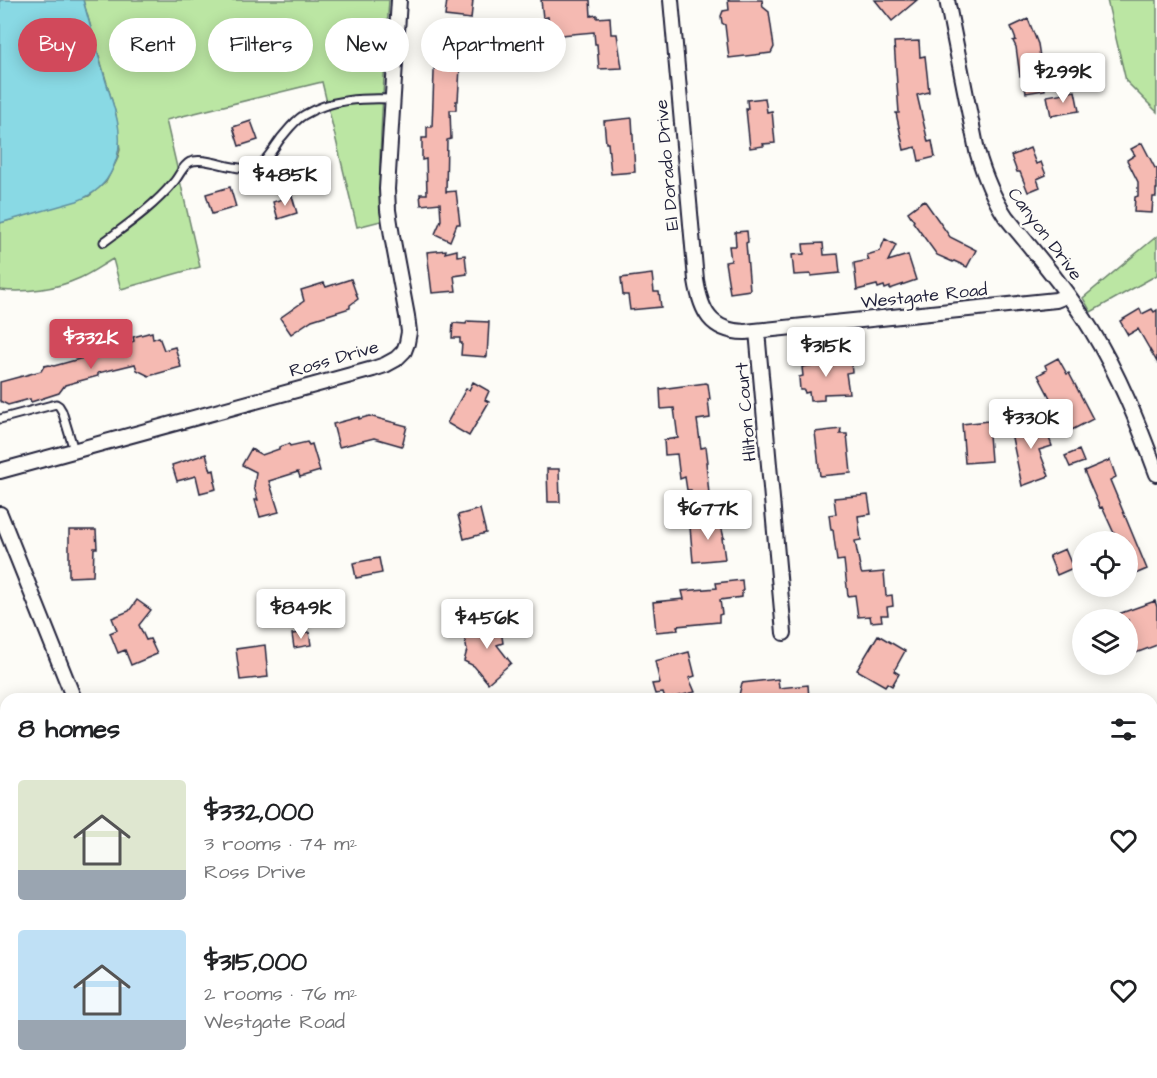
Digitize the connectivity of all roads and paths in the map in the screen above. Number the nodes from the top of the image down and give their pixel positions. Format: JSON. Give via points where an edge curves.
{"nodes":[{"id":1,"x":399,"y":0,"type":"edge"},
{"id":2,"x":670,"y":0,"type":"edge"},
{"id":3,"x":947,"y":0,"type":"edge"},
{"id":4,"x":392,"y":99,"type":"junction"},
{"id":5,"x":104,"y":243,"type":"dead end"},
{"id":6,"x":1068,"y":295,"type":"junction"},
{"id":7,"x":713,"y":323,"type":"joint"},
{"id":8,"x":757,"y":331,"type":"junction"},
{"id":9,"x":0,"y":419,"type":"edge"},
{"id":10,"x":74,"y":450,"type":"junction"},
{"id":11,"x":0,"y":471,"type":"edge"},
{"id":12,"x":1157,"y":474,"type":"edge"},
{"id":13,"x":0,"y":514,"type":"edge"},
{"id":14,"x":784,"y":633,"type":"dead end"},
{"id":15,"x":72,"y":693,"type":"edge"}],
"edges":[{"from":1,"to":4,"type":"street","name":"Ross Drive"},
{"from":2,"to":7,"type":"street","name":"El Dorado Drive","via":[[696,280],[702,305]]},
{"from":3,"to":6,"type":"street","name":"Canyon Drive","via":[[983,172],[1006,217]]},
{"from":4,"to":5,"type":"lane","via":[[329,104],[302,116],[261,165],[249,169],[191,162],[154,203]]},
{"from":4,"to":10,"type":"street","name":"Ross Drive","via":[[388,210],[409,332],[404,351],[373,369]]},
{"from":6,"to":8,"type":"street","name":"Westgate Road","via":[[1056,300]]},
{"from":6,"to":12,"type":"street","name":"Canyon Drive","via":[[1112,369]]},
{"from":7,"to":8,"type":"street","name":"Westgate Road","via":[[735,332]]},
{"from":8,"to":14,"type":"street","name":"Hilton Court"},
{"from":9,"to":10,"type":"lane","via":[[56,404],[62,411]]},
{"from":10,"to":11,"type":"street","name":"Ross Drive"},
{"from":13,"to":15,"type":"street"}]}
